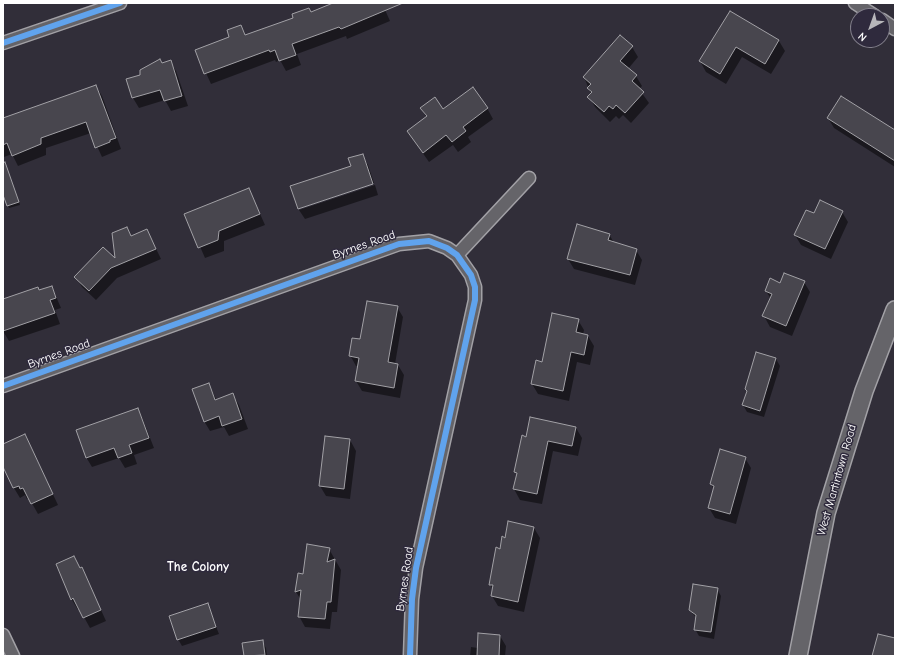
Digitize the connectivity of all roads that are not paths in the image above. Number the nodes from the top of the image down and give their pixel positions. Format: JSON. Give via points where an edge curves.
{"nodes":[{"id":1,"x":120,"y":3,"type":"edge"},
{"id":2,"x":3,"y":43,"type":"edge"},
{"id":3,"x":530,"y":178,"type":"dead end"},
{"id":4,"x":457,"y":255,"type":"junction"},
{"id":5,"x":895,"y":310,"type":"edge"},
{"id":6,"x":3,"y":386,"type":"edge"},
{"id":7,"x":3,"y":635,"type":"edge"},
{"id":8,"x":13,"y":656,"type":"edge"},
{"id":9,"x":410,"y":656,"type":"edge"},
{"id":10,"x":798,"y":656,"type":"edge"}],
"edges":[{"from":1,"to":2,"type":"street"},
{"from":3,"to":4,"type":"street"},
{"from":4,"to":6,"type":"street","name":"Byrnes Road","via":[[429,241],[399,244]]},
{"from":4,"to":9,"type":"street","name":"Byrnes Road","via":[[471,275],[475,287],[475,300],[416,568]]},
{"from":5,"to":10,"type":"main road","name":"West Martintown Road","via":[[864,392],[826,513]]},
{"from":7,"to":8,"type":"street"}]}
